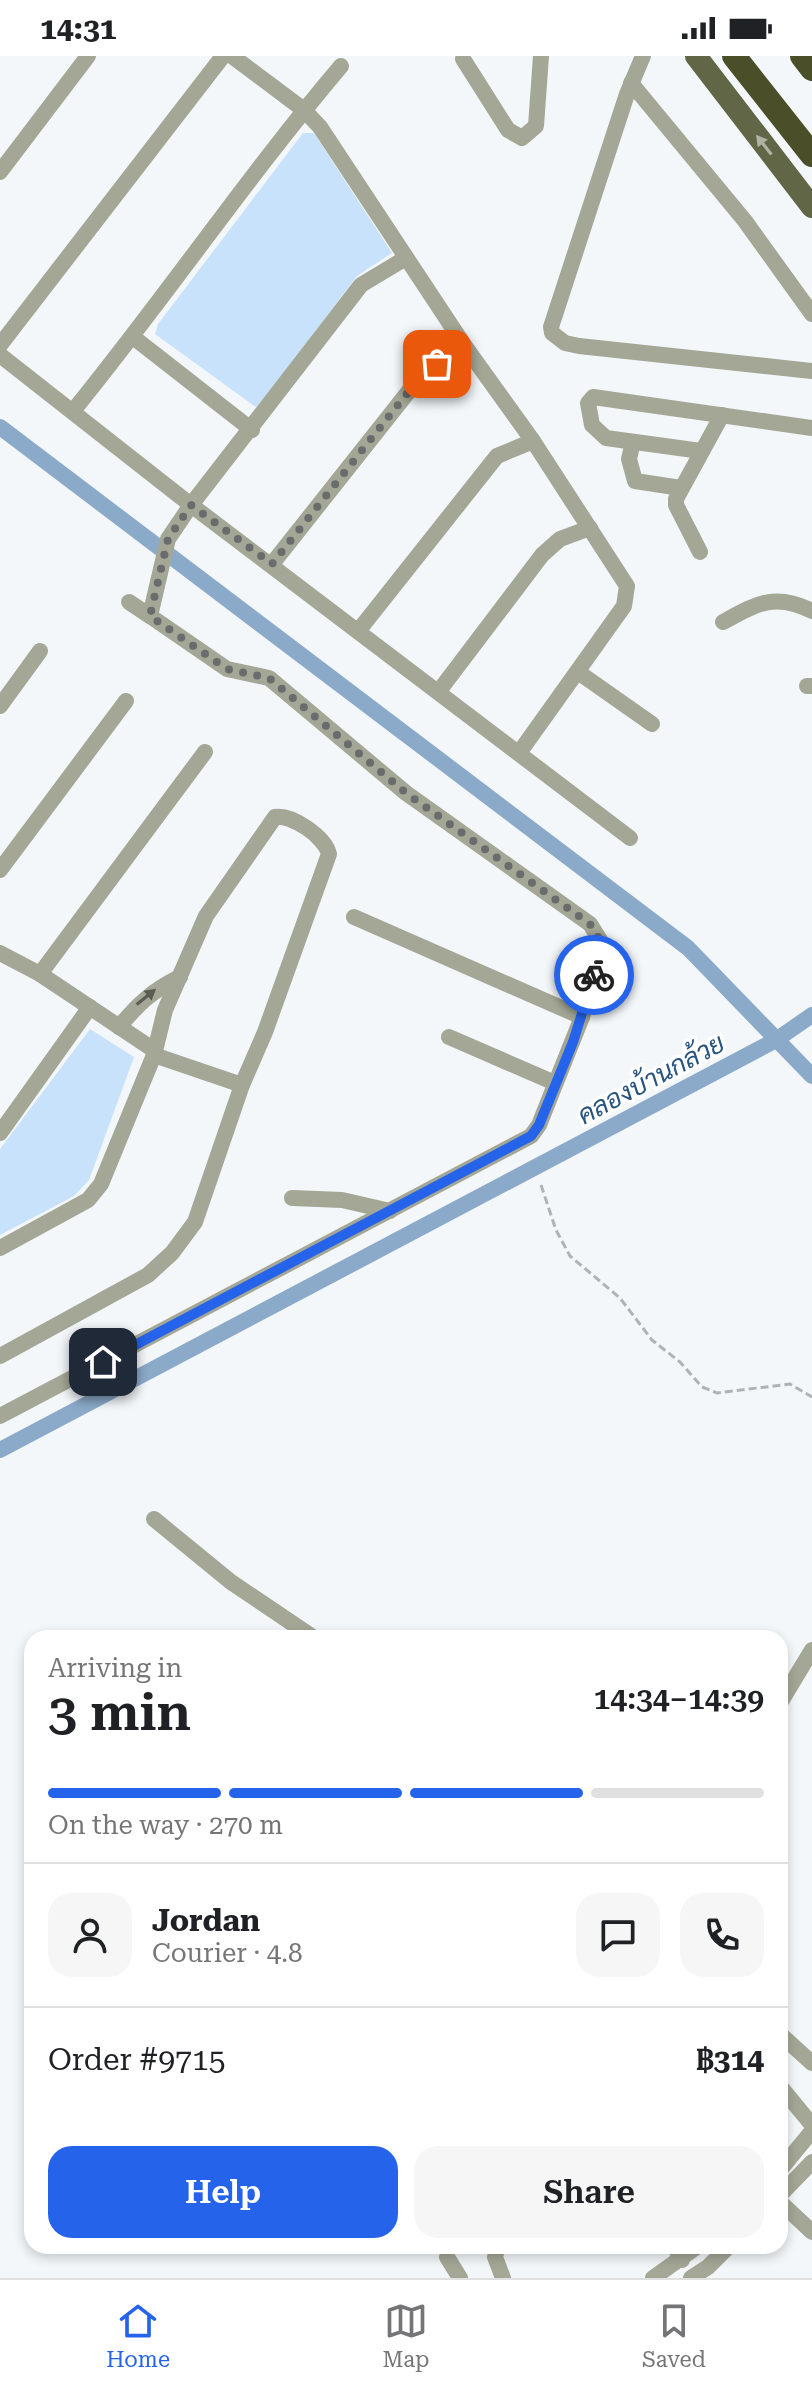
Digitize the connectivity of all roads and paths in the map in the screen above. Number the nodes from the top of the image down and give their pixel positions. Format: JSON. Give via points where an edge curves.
{"nodes":[{"id":1,"x":88,"y":56,"type":"edge"},
{"id":2,"x":223,"y":56,"type":"edge"},
{"id":3,"x":232,"y":56,"type":"edge"},
{"id":4,"x":541,"y":56,"type":"edge"},
{"id":5,"x":643,"y":56,"type":"edge"},
{"id":6,"x":696,"y":56,"type":"edge"},
{"id":7,"x":734,"y":56,"type":"edge"},
{"id":8,"x":802,"y":56,"type":"edge"},
{"id":9,"x":464,"y":57,"type":"edge"},
{"id":10,"x":341,"y":66,"type":"dead end"},
{"id":11,"x":812,"y":69,"type":"edge"},
{"id":12,"x":631,"y":83,"type":"junction"},
{"id":13,"x":304,"y":110,"type":"junction"},
{"id":14,"x":812,"y":155,"type":"edge"},
{"id":15,"x":0,"y":172,"type":"edge"},
{"id":16,"x":812,"y":207,"type":"edge"},
{"id":17,"x":406,"y":258,"type":"junction"},
{"id":18,"x":812,"y":314,"type":"edge"},
{"id":19,"x":133,"y":337,"type":"junction"},
{"id":20,"x":0,"y":345,"type":"edge"},
{"id":21,"x":464,"y":345,"type":"junction"},
{"id":22,"x":0,"y":355,"type":"edge"},
{"id":23,"x":812,"y":371,"type":"edge"},
{"id":24,"x":73,"y":411,"type":"junction"},
{"id":25,"x":722,"y":415,"type":"junction"},
{"id":26,"x":812,"y":428,"type":"edge"},
{"id":27,"x":252,"y":430,"type":"junction"},
{"id":28,"x":533,"y":441,"type":"junction"},
{"id":29,"x":633,"y":442,"type":"junction"},
{"id":30,"x":701,"y":451,"type":"junction"},
{"id":31,"x":681,"y":488,"type":"junction"},
{"id":32,"x":191,"y":505,"type":"junction"},
{"id":33,"x":590,"y":528,"type":"junction"},
{"id":34,"x":700,"y":552,"type":"dead end"},
{"id":35,"x":272,"y":564,"type":"junction"},
{"id":36,"x":129,"y":602,"type":"dead end"},
{"id":37,"x":812,"y":611,"type":"edge"},
{"id":38,"x":150,"y":616,"type":"junction"},
{"id":39,"x":723,"y":622,"type":"dead end"},
{"id":40,"x":359,"y":630,"type":"junction"},
{"id":41,"x":40,"y":651,"type":"dead end"},
{"id":42,"x":578,"y":672,"type":"junction"},
{"id":43,"x":439,"y":691,"type":"junction"},
{"id":44,"x":126,"y":701,"type":"dead end"},
{"id":45,"x":0,"y":706,"type":"edge"},
{"id":46,"x":652,"y":724,"type":"dead end"},
{"id":47,"x":205,"y":752,"type":"dead end"},
{"id":48,"x":519,"y":753,"type":"junction"},
{"id":49,"x":630,"y":838,"type":"dead end"},
{"id":50,"x":0,"y":870,"type":"edge"},
{"id":51,"x":354,"y":917,"type":"dead end"},
{"id":52,"x":2,"y":958,"type":"edge"},
{"id":53,"x":40,"y":974,"type":"junction"},
{"id":54,"x":180,"y":977,"type":"junction"},
{"id":55,"x":90,"y":1007,"type":"junction"},
{"id":56,"x":582,"y":1017,"type":"junction"},
{"id":57,"x":119,"y":1027,"type":"junction"},
{"id":58,"x":449,"y":1037,"type":"dead end"},
{"id":59,"x":154,"y":1052,"type":"junction"},
{"id":60,"x":555,"y":1083,"type":"junction"},
{"id":61,"x":242,"y":1085,"type":"junction"},
{"id":62,"x":0,"y":1133,"type":"edge"},
{"id":63,"x":541,"y":1185,"type":"dead end"},
{"id":64,"x":292,"y":1198,"type":"dead end"},
{"id":65,"x":390,"y":1211,"type":"junction"},
{"id":66,"x":0,"y":1248,"type":"edge"},
{"id":67,"x":0,"y":1356,"type":"edge"},
{"id":68,"x":812,"y":1397,"type":"edge"},
{"id":69,"x":0,"y":1416,"type":"edge"},
{"id":70,"x":154,"y":1519,"type":"dead end"},
{"id":71,"x":302,"y":1630,"type":"edge"},
{"id":72,"x":812,"y":1650,"type":"edge"},
{"id":73,"x":788,"y":1690,"type":"edge"},
{"id":74,"x":788,"y":2041,"type":"edge"},
{"id":75,"x":812,"y":2063,"type":"edge"},
{"id":76,"x":788,"y":2096,"type":"edge"},
{"id":77,"x":812,"y":2128,"type":"edge"},
{"id":78,"x":788,"y":2160,"type":"edge"},
{"id":79,"x":812,"y":2162,"type":"edge"},
{"id":80,"x":788,"y":2187,"type":"edge"},
{"id":81,"x":788,"y":2210,"type":"edge"},
{"id":82,"x":812,"y":2232,"type":"edge"},
{"id":83,"x":496,"y":2254,"type":"edge"},
{"id":84,"x":677,"y":2254,"type":"edge"},
{"id":85,"x":721,"y":2254,"type":"edge"},
{"id":86,"x":447,"y":2257,"type":"dead end"},
{"id":87,"x":460,"y":2278,"type":"edge"},
{"id":88,"x":503,"y":2278,"type":"edge"},
{"id":89,"x":653,"y":2278,"type":"edge"},
{"id":90,"x":691,"y":2278,"type":"edge"}],
"edges":[{"from":1,"to":15,"type":"street"},
{"from":2,"to":20,"type":"street"},
{"from":3,"to":13,"type":"street"},
{"from":4,"to":9,"type":"street","via":[[536,126],[522,138],[508,130]]},
{"from":5,"to":12,"type":"street"},
{"from":16,"to":6,"type":"main road","one_way":true},
{"from":7,"to":14,"type":"highway"},
{"from":8,"to":11,"type":"highway"},
{"from":10,"to":13,"type":"street"},
{"from":12,"to":18,"type":"street","via":[[745,221]]},
{"from":12,"to":23,"type":"street","via":[[552,333],[579,346]]},
{"from":13,"to":17,"type":"street"},
{"from":13,"to":19,"type":"street"},
{"from":17,"to":21,"type":"street"},
{"from":17,"to":27,"type":"street","via":[[361,285]]},
{"from":19,"to":24,"type":"street"},
{"from":19,"to":27,"type":"street"},
{"from":21,"to":28,"type":"street"},
{"from":21,"to":35,"type":"street","via":[[424,372]]},
{"from":22,"to":24,"type":"street"},
{"from":24,"to":32,"type":"street"},
{"from":25,"to":26,"type":"street"},
{"from":25,"to":29,"type":"street","via":[[593,397],[588,403],[592,425],[606,438]]},
{"from":25,"to":30,"type":"street"},
{"from":27,"to":32,"type":"street"},
{"from":28,"to":33,"type":"street"},
{"from":28,"to":40,"type":"street","via":[[497,456]]},
{"from":29,"to":30,"type":"street"},
{"from":29,"to":31,"type":"street","via":[[629,459],[635,481]]},
{"from":30,"to":31,"type":"street"},
{"from":31,"to":34,"type":"street","via":[[676,505]]},
{"from":32,"to":35,"type":"street"},
{"from":32,"to":38,"type":"street","via":[[168,539]]},
{"from":33,"to":42,"type":"street","via":[[627,586],[628,597]]},
{"from":33,"to":43,"type":"street","via":[[560,539],[542,555]]},
{"from":35,"to":40,"type":"street"},
{"from":36,"to":38,"type":"street"},
{"from":37,"to":39,"type":"street","via":[[765,601]]},
{"from":38,"to":56,"type":"street","via":[[227,669],[269,678],[406,793],[590,924],[603,945]]},
{"from":40,"to":43,"type":"street"},
{"from":41,"to":45,"type":"street"},
{"from":42,"to":46,"type":"street"},
{"from":42,"to":48,"type":"street"},
{"from":43,"to":48,"type":"street"},
{"from":44,"to":50,"type":"street"},
{"from":47,"to":53,"type":"street"},
{"from":48,"to":49,"type":"street"},
{"from":51,"to":56,"type":"street"},
{"from":52,"to":53,"type":"street"},
{"from":53,"to":55,"type":"street"},
{"from":57,"to":54,"type":"street","one_way":true,"via":[[154,990]]},
{"from":54,"to":59,"type":"street"},
{"from":54,"to":61,"type":"street","via":[[206,916],[275,817],[286,816],[326,844],[329,854],[305,925]]},
{"from":55,"to":57,"type":"street"},
{"from":55,"to":62,"type":"street"},
{"from":56,"to":60,"type":"street"},
{"from":57,"to":59,"type":"street"},
{"from":58,"to":60,"type":"street"},
{"from":59,"to":61,"type":"street"},
{"from":59,"to":66,"type":"street","via":[[101,1184],[88,1200]]},
{"from":60,"to":65,"type":"street","via":[[531,1136]]},
{"from":61,"to":67,"type":"street","via":[[195,1222],[172,1253],[148,1275]]},
{"from":63,"to":68,"type":"path","via":[[570,1256],[620,1298],[652,1340],[702,1387],[717,1393],[785,1384]]},
{"from":64,"to":65,"type":"street","via":[[342,1200]]},
{"from":65,"to":69,"type":"street"},
{"from":70,"to":71,"type":"street","via":[[231,1582]]},
{"from":72,"to":73,"type":"street"},
{"from":74,"to":75,"type":"street"},
{"from":76,"to":77,"type":"street"},
{"from":77,"to":78,"type":"street"},
{"from":79,"to":80,"type":"street"},
{"from":81,"to":82,"type":"street"},
{"from":83,"to":88,"type":"street"},
{"from":84,"to":89,"type":"street"},
{"from":85,"to":90,"type":"street"},
{"from":86,"to":87,"type":"street"}]}
